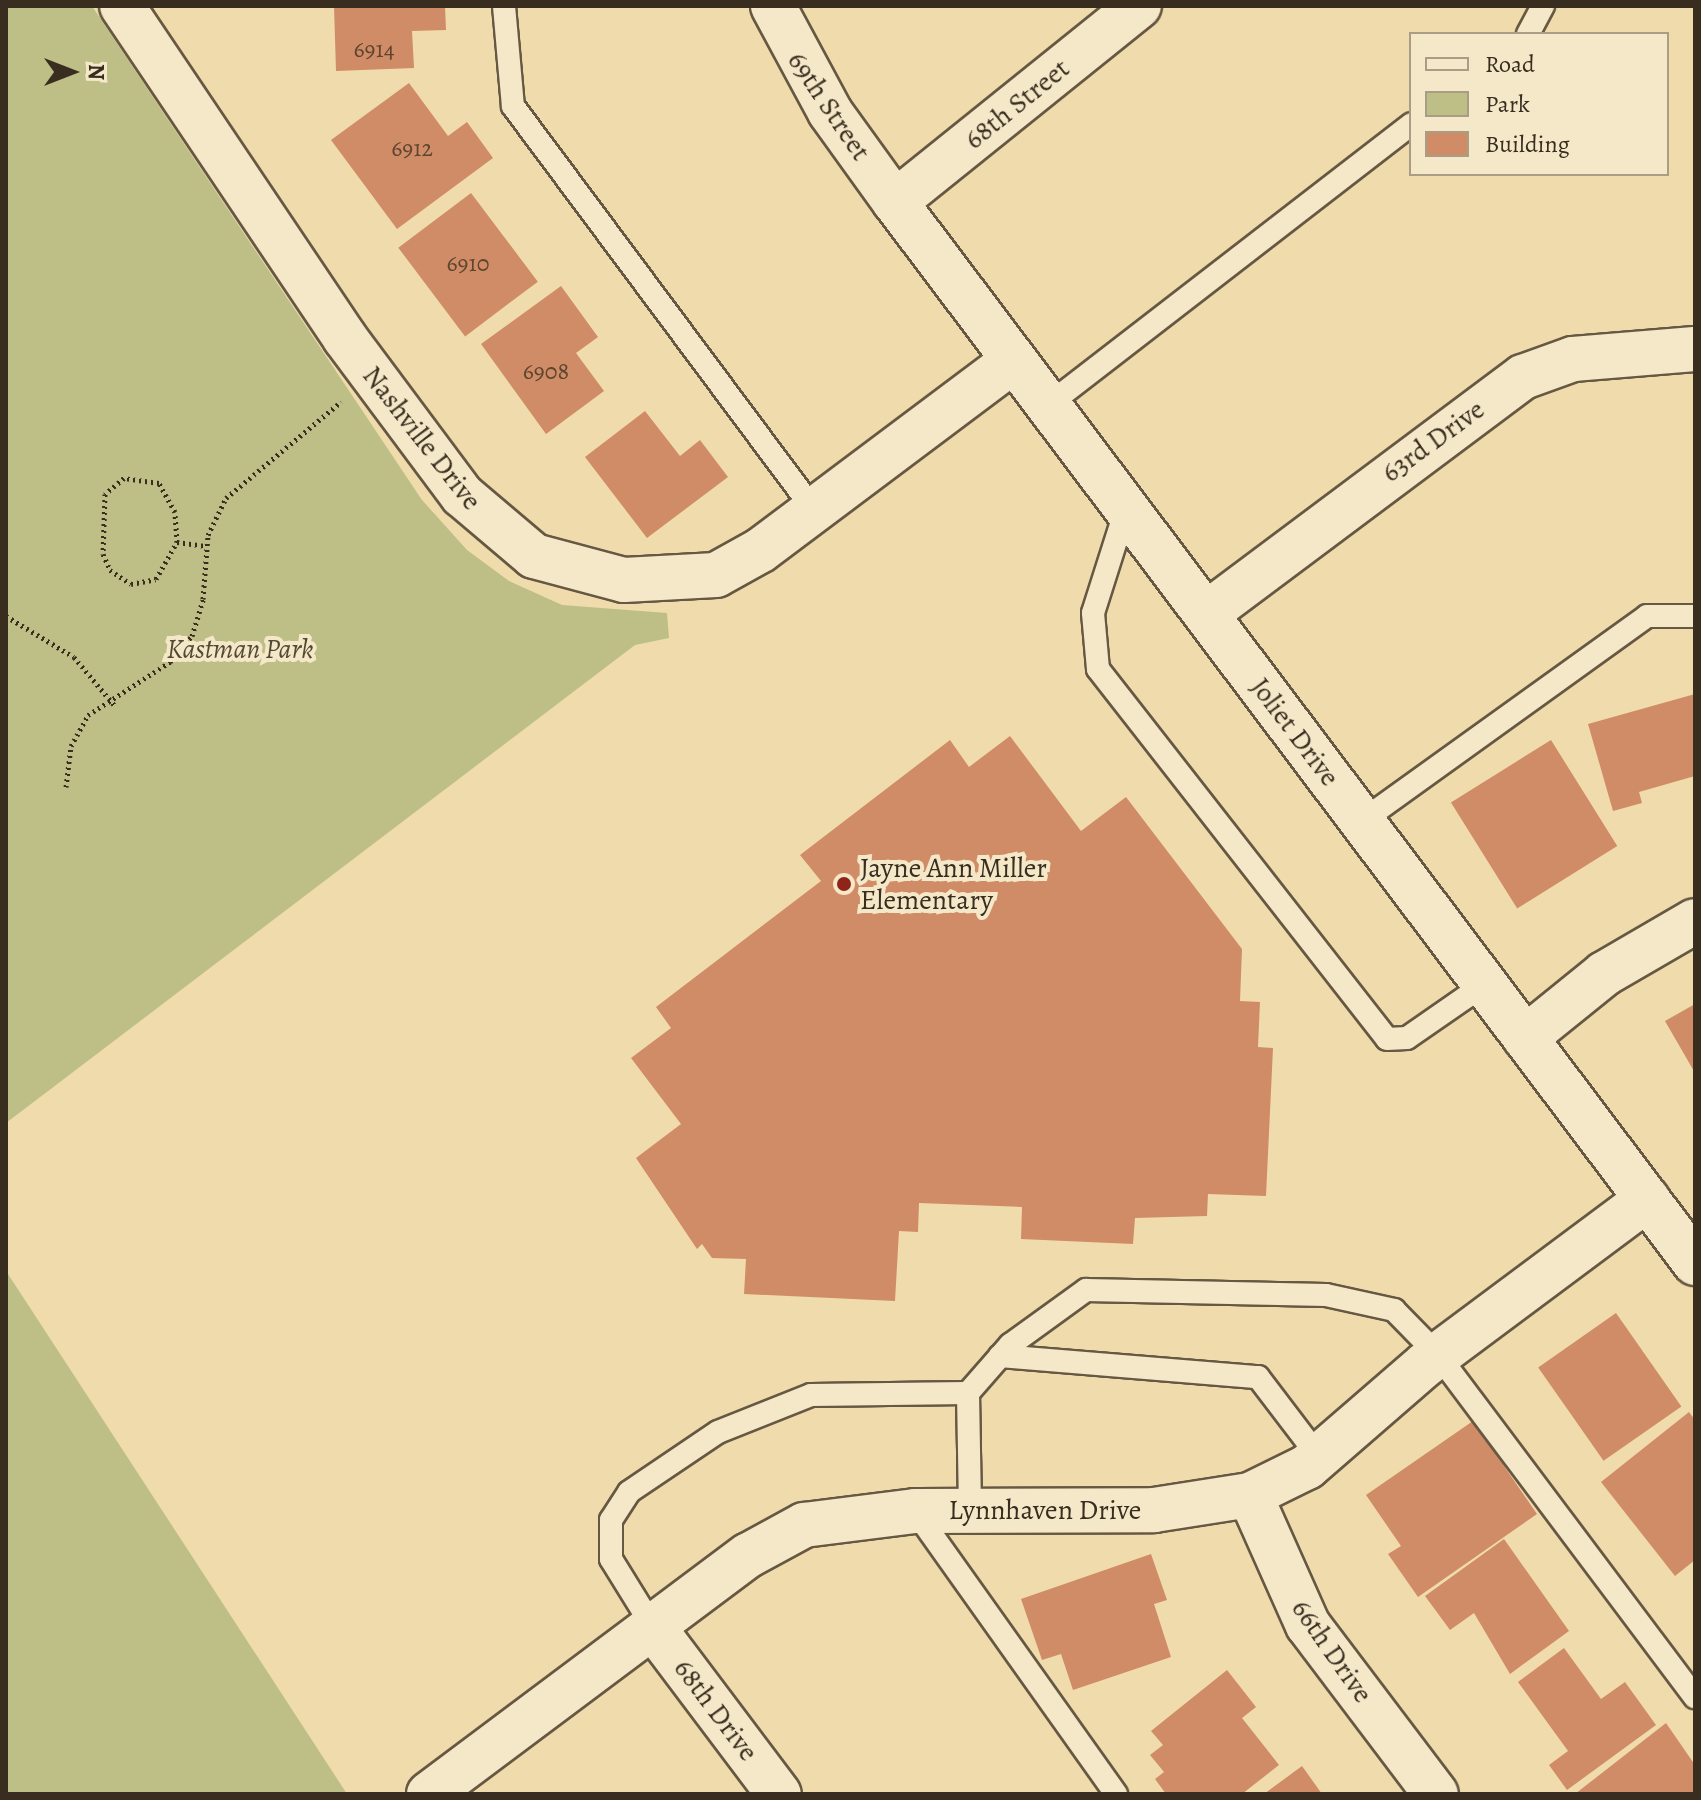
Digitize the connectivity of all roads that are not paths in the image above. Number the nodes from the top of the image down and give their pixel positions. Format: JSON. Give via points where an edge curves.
{"nodes":[{"id":1,"x":504,"y":6,"type":"edge"},
{"id":2,"x":773,"y":6,"type":"edge"},
{"id":3,"x":1139,"y":6,"type":"edge"},
{"id":4,"x":1543,"y":6,"type":"edge"},
{"id":5,"x":138,"y":12,"type":"edge"},
{"id":6,"x":1529,"y":32,"type":"edge"},
{"id":7,"x":1409,"y":126,"type":"edge"},
{"id":8,"x":895,"y":202,"type":"junction"},
{"id":9,"x":1695,"y":349,"type":"edge"},
{"id":10,"x":1014,"y":360,"type":"junction"},
{"id":11,"x":1048,"y":405,"type":"junction"},
{"id":12,"x":1126,"y":509,"type":"junction"},
{"id":13,"x":814,"y":510,"type":"junction"},
{"id":14,"x":1206,"y":614,"type":"junction"},
{"id":15,"x":1695,"y":616,"type":"edge"},
{"id":16,"x":1362,"y":821,"type":"junction"},
{"id":17,"x":1695,"y":921,"type":"edge"},
{"id":18,"x":1485,"y":984,"type":"junction"},
{"id":19,"x":1525,"y":1038,"type":"junction"},
{"id":20,"x":1647,"y":1199,"type":"junction"},
{"id":21,"x":1695,"y":1263,"type":"edge"},
{"id":22,"x":1438,"y":1355,"type":"junction"},
{"id":23,"x":1000,"y":1356,"type":"junction"},
{"id":24,"x":968,"y":1393,"type":"junction"},
{"id":25,"x":1319,"y":1457,"type":"junction"},
{"id":26,"x":1250,"y":1495,"type":"junction"},
{"id":27,"x":915,"y":1511,"type":"junction"},
{"id":28,"x":970,"y":1511,"type":"junction"},
{"id":29,"x":653,"y":1627,"type":"junction"},
{"id":30,"x":1695,"y":1697,"type":"edge"},
{"id":31,"x":447,"y":1789,"type":"edge"},
{"id":32,"x":779,"y":1794,"type":"edge"},
{"id":33,"x":1116,"y":1794,"type":"edge"},
{"id":34,"x":1436,"y":1794,"type":"edge"}],
"edges":[{"from":1,"to":13,"type":"lane","via":[[513,106]]},
{"from":2,"to":8,"type":"street","name":"69th Street","via":[[822,100]]},
{"from":3,"to":8,"type":"street","name":"68th Street"},
{"from":4,"to":6,"type":"lane"},
{"from":5,"to":13,"type":"street","name":"Nashville Drive","via":[[345,338],[462,495],[497,530],[534,556],[581,572],[681,580],[738,565]]},
{"from":7,"to":11,"type":"lane"},
{"from":8,"to":10,"type":"street","name":"Joliet Drive"},
{"from":9,"to":14,"type":"street","name":"63rd Drive","via":[[1573,359],[1523,377]]},
{"from":10,"to":11,"type":"street","name":"Joliet Drive"},
{"from":10,"to":13,"type":"street","name":"Nashville Drive"},
{"from":11,"to":12,"type":"street","name":"Joliet Drive"},
{"from":12,"to":14,"type":"street","name":"Joliet Drive"},
{"from":12,"to":18,"type":"lane","via":[[1092,637],[1098,669],[1134,717],[1387,1039],[1407,1038]]},
{"from":14,"to":16,"type":"street","name":"Joliet Drive"},
{"from":15,"to":16,"type":"lane","via":[[1647,616]]},
{"from":16,"to":18,"type":"street","name":"Joliet Drive"},
{"from":17,"to":19,"type":"street","via":[[1604,974]]},
{"from":18,"to":19,"type":"street","name":"Joliet Drive"},
{"from":19,"to":20,"type":"street","name":"Joliet Drive"},
{"from":20,"to":21,"type":"street","name":"Joliet Drive"},
{"from":20,"to":22,"type":"street","name":"Lynnhaven Drive"},
{"from":22,"to":23,"type":"lane","via":[[1394,1310],[1326,1295],[1086,1290]]},
{"from":22,"to":25,"type":"street","name":"Lynnhaven Drive"},
{"from":22,"to":30,"type":"lane"},
{"from":23,"to":24,"type":"lane"},
{"from":23,"to":25,"type":"lane","via":[[1258,1377]]},
{"from":24,"to":28,"type":"lane"},
{"from":24,"to":29,"type":"lane","via":[[811,1395],[718,1432],[629,1492],[611,1520],[611,1559]]},
{"from":25,"to":26,"type":"street","name":"Lynnhaven Drive"},
{"from":26,"to":28,"type":"street","name":"Lynnhaven Drive","via":[[1154,1510]]},
{"from":26,"to":34,"type":"street","name":"66th Drive","via":[[1308,1625]]},
{"from":27,"to":28,"type":"street","name":"Lynnhaven Drive"},
{"from":27,"to":29,"type":"street","name":"Lynnhaven Drive","via":[[804,1525],[749,1555]]},
{"from":27,"to":33,"type":"lane"},
{"from":29,"to":31,"type":"street","name":"Lynnhaven Drive"},
{"from":29,"to":32,"type":"street","name":"68th Drive"}]}
